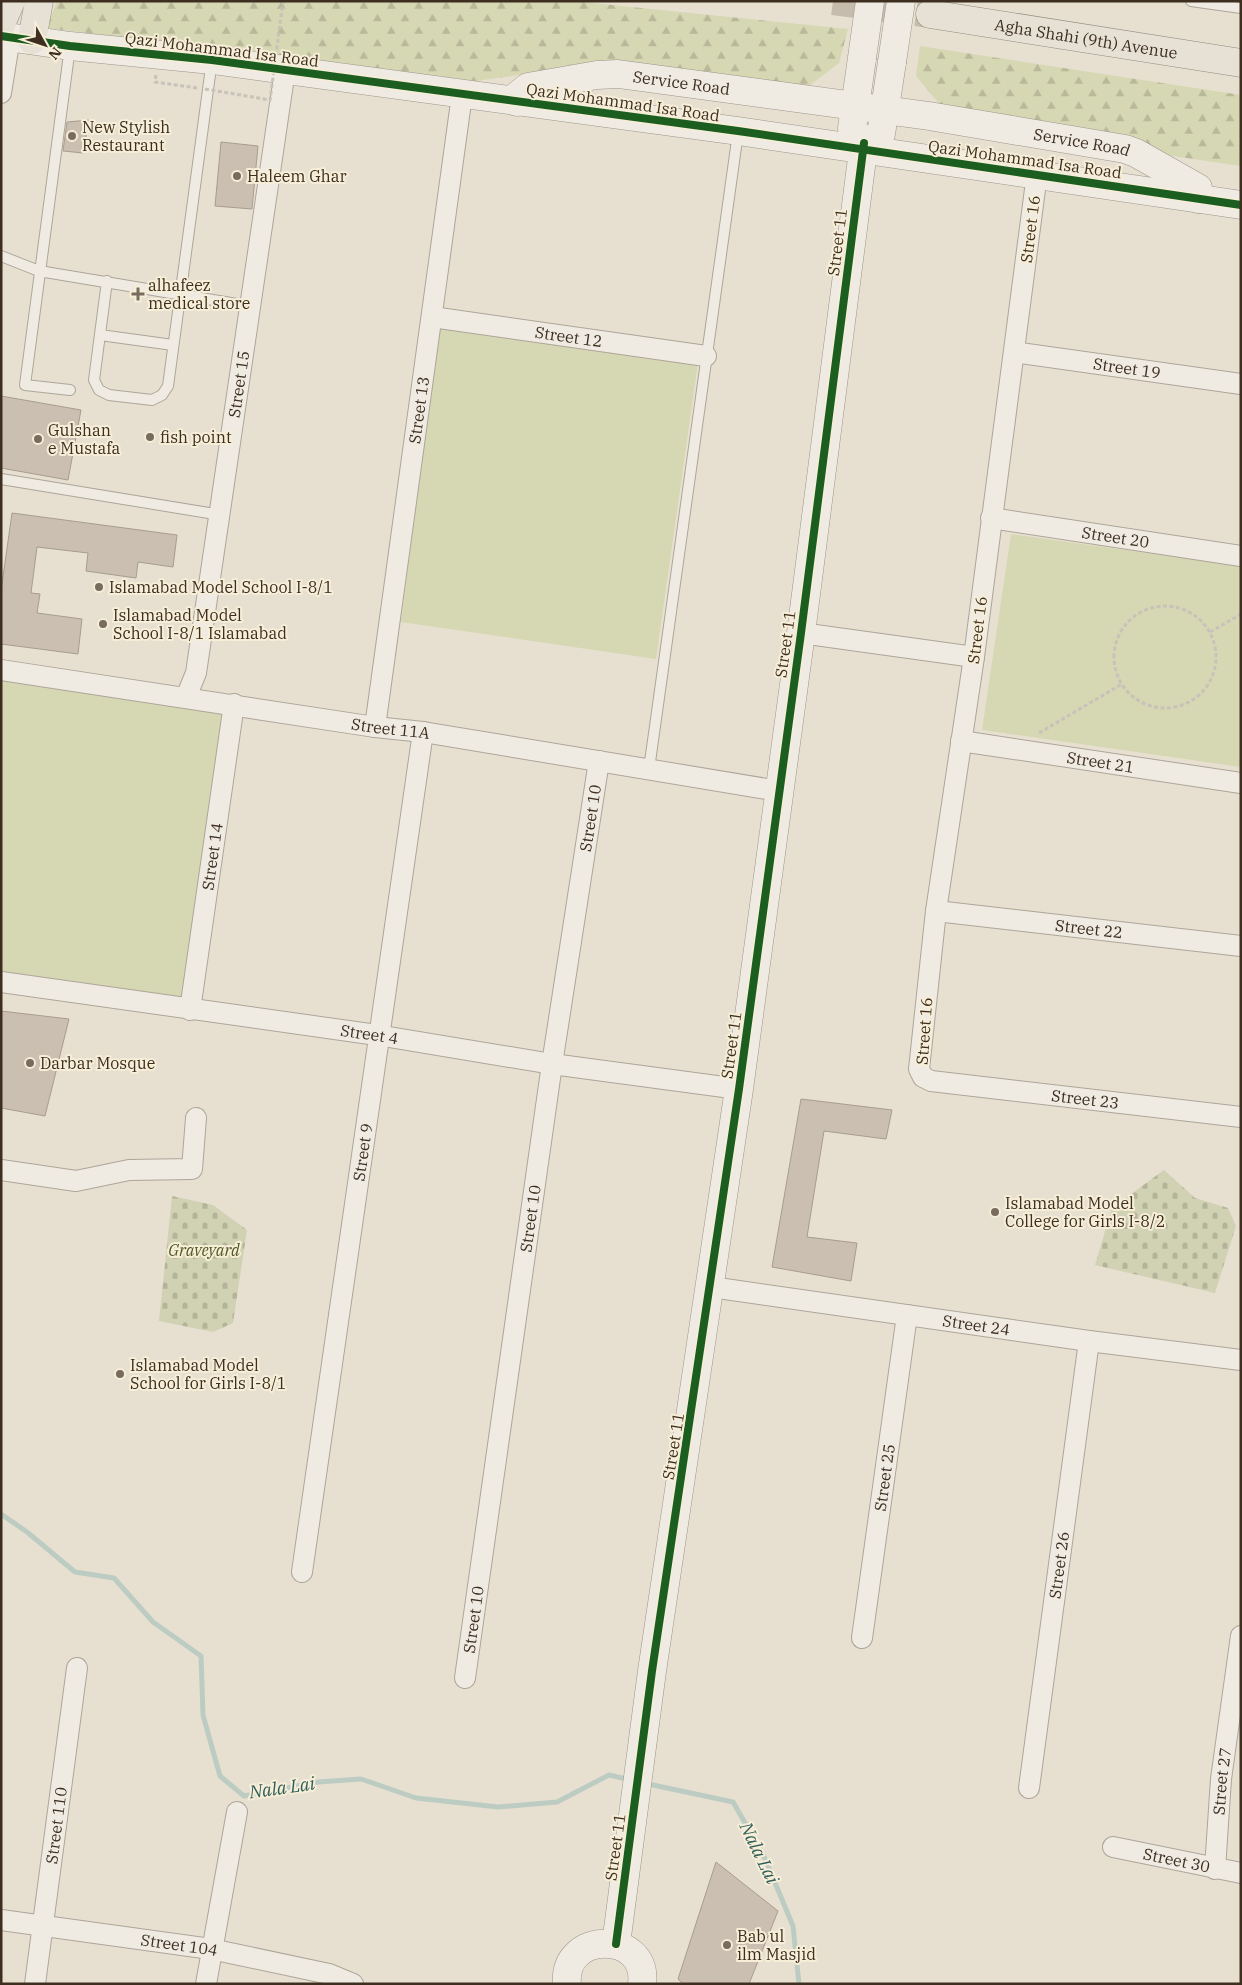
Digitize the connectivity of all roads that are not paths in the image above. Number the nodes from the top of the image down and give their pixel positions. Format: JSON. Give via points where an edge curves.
{"nodes":[{"id":1,"x":11,"y":1,"type":"edge"},
{"id":2,"x":39,"y":1,"type":"edge"},
{"id":3,"x":870,"y":1,"type":"edge"},
{"id":4,"x":901,"y":1,"type":"edge"},
{"id":5,"x":1191,"y":1,"type":"edge"},
{"id":6,"x":1241,"y":8,"type":"edge"},
{"id":7,"x":930,"y":14,"type":"tunnel mouth"},
{"id":8,"x":11,"y":34,"type":"edge"},
{"id":9,"x":70,"y":46,"type":"junction"},
{"id":10,"x":212,"y":60,"type":"junction"},
{"id":11,"x":1241,"y":63,"type":"edge"},
{"id":12,"x":284,"y":70,"type":"junction"},
{"id":13,"x":1,"y":93,"type":"edge"},
{"id":14,"x":462,"y":94,"type":"junction"},
{"id":15,"x":517,"y":102,"type":"junction"},
{"id":16,"x":855,"y":106,"type":"junction"},
{"id":17,"x":886,"y":110,"type":"junction"},
{"id":18,"x":738,"y":131,"type":"junction"},
{"id":19,"x":863,"y":146,"type":"junction"},
{"id":20,"x":1037,"y":174,"type":"junction"},
{"id":21,"x":1198,"y":199,"type":"junction"},
{"id":22,"x":1241,"y":205,"type":"edge"},
{"id":23,"x":1,"y":256,"type":"edge"},
{"id":24,"x":39,"y":271,"type":"junction"},
{"id":25,"x":107,"y":282,"type":"junction"},
{"id":26,"x":180,"y":295,"type":"junction"},
{"id":27,"x":249,"y":306,"type":"junction"},
{"id":28,"x":432,"y":317,"type":"junction"},
{"id":29,"x":100,"y":334,"type":"junction"},
{"id":30,"x":173,"y":345,"type":"junction"},
{"id":31,"x":1014,"y":352,"type":"junction"},
{"id":32,"x":706,"y":356,"type":"junction"},
{"id":33,"x":1241,"y":384,"type":"edge"},
{"id":34,"x":70,"y":390,"type":"dead end"},
{"id":35,"x":1,"y":479,"type":"edge"},
{"id":36,"x":221,"y":515,"type":"junction"},
{"id":37,"x":991,"y":518,"type":"junction"},
{"id":38,"x":1241,"y":556,"type":"edge"},
{"id":39,"x":801,"y":634,"type":"junction"},
{"id":40,"x":974,"y":657,"type":"junction"},
{"id":41,"x":1,"y":670,"type":"edge"},
{"id":42,"x":186,"y":696,"type":"junction"},
{"id":43,"x":234,"y":704,"type":"junction"},
{"id":44,"x":374,"y":727,"type":"junction"},
{"id":45,"x":423,"y":732,"type":"junction"},
{"id":46,"x":961,"y":741,"type":"junction"},
{"id":47,"x":599,"y":761,"type":"junction"},
{"id":48,"x":649,"y":769,"type":"junction"},
{"id":49,"x":1241,"y":784,"type":"edge"},
{"id":50,"x":779,"y":791,"type":"junction"},
{"id":51,"x":936,"y":911,"type":"junction"},
{"id":52,"x":1241,"y":946,"type":"edge"},
{"id":53,"x":1,"y":982,"type":"edge"},
{"id":54,"x":190,"y":1010,"type":"junction"},
{"id":55,"x":377,"y":1035,"type":"junction"},
{"id":56,"x":552,"y":1064,"type":"junction"},
{"id":57,"x":931,"y":1081,"type":"joint"},
{"id":58,"x":739,"y":1088,"type":"junction"},
{"id":59,"x":1241,"y":1117,"type":"edge"},
{"id":60,"x":196,"y":1118,"type":"dead end"},
{"id":61,"x":10,"y":1171,"type":"edge"},
{"id":62,"x":711,"y":1287,"type":"junction"},
{"id":63,"x":907,"y":1315,"type":"junction"},
{"id":64,"x":1089,"y":1341,"type":"junction"},
{"id":65,"x":1241,"y":1360,"type":"edge"},
{"id":66,"x":302,"y":1572,"type":"dead end"},
{"id":67,"x":1241,"y":1636,"type":"edge"},
{"id":68,"x":862,"y":1638,"type":"dead end"},
{"id":69,"x":77,"y":1668,"type":"dead end"},
{"id":70,"x":464,"y":1678,"type":"dead end"},
{"id":71,"x":1236,"y":1694,"type":"edge"},
{"id":72,"x":1029,"y":1788,"type":"dead end"},
{"id":73,"x":237,"y":1812,"type":"dead end"},
{"id":74,"x":1113,"y":1847,"type":"dead end"},
{"id":75,"x":1215,"y":1870,"type":"junction"},
{"id":76,"x":1241,"y":1873,"type":"edge"},
{"id":77,"x":1,"y":1920,"type":"edge"},
{"id":78,"x":43,"y":1926,"type":"junction"},
{"id":79,"x":616,"y":1944,"type":"junction"},
{"id":80,"x":211,"y":1949,"type":"junction"},
{"id":81,"x":643,"y":1982,"type":"edge"},
{"id":82,"x":35,"y":1984,"type":"edge"},
{"id":83,"x":206,"y":1984,"type":"edge"},
{"id":84,"x":353,"y":1984,"type":"edge"},
{"id":85,"x":567,"y":1984,"type":"edge"}],
"edges":[{"from":1,"to":8,"type":"main road"},
{"from":2,"to":8,"type":"main road"},
{"from":3,"to":16,"type":"street","bridge":true},
{"from":4,"to":17,"type":"street","bridge":true},
{"from":5,"to":6,"type":"lane"},
{"from":7,"to":11,"type":"main road","name":"Agha Shahi (9th) Avenue"},
{"from":8,"to":9,"type":"street","name":"Qazi Mohammad Isa Road"},
{"from":8,"to":13,"type":"street"},
{"from":9,"to":10,"type":"street","name":"Qazi Mohammad Isa Road"},
{"from":9,"to":24,"type":"lane"},
{"from":10,"to":12,"type":"street","name":"Qazi Mohammad Isa Road"},
{"from":10,"to":26,"type":"lane"},
{"from":12,"to":14,"type":"street","name":"Qazi Mohammad Isa Road"},
{"from":12,"to":27,"type":"street","name":"Street 15"},
{"from":14,"to":15,"type":"street","name":"Qazi Mohammad Isa Road"},
{"from":14,"to":28,"type":"street","name":"Street 13"},
{"from":15,"to":16,"type":"street","name":"Service Road","via":[[518,95],[528,87],[609,74]]},
{"from":15,"to":18,"type":"street","name":"Qazi Mohammad Isa Road"},
{"from":16,"to":17,"type":"street","name":"Service Road"},
{"from":16,"to":19,"type":"street","via":[[852,128]]},
{"from":17,"to":19,"type":"street","via":[[881,134]]},
{"from":17,"to":21,"type":"street","name":"Service Road","via":[[1125,149],[1198,188]]},
{"from":18,"to":19,"type":"street","name":"Qazi Mohammad Isa Road"},
{"from":18,"to":32,"type":"lane"},
{"from":19,"to":20,"type":"street","name":"Qazi Mohammad Isa Road"},
{"from":19,"to":39,"type":"street","name":"Street 11"},
{"from":20,"to":21,"type":"street","name":"Qazi Mohammad Isa Road"},
{"from":20,"to":31,"type":"street","name":"Street 16"},
{"from":21,"to":22,"type":"street","name":"Qazi Mohammad Isa Road"},
{"from":23,"to":24,"type":"lane"},
{"from":24,"to":25,"type":"lane"},
{"from":24,"to":34,"type":"lane","via":[[25,385]]},
{"from":25,"to":26,"type":"lane"},
{"from":25,"to":29,"type":"lane"},
{"from":26,"to":27,"type":"lane"},
{"from":26,"to":30,"type":"lane"},
{"from":27,"to":36,"type":"street","name":"Street 15"},
{"from":28,"to":32,"type":"street","name":"Street 12"},
{"from":28,"to":44,"type":"street","name":"Street 13"},
{"from":29,"to":30,"type":"lane"},
{"from":29,"to":30,"type":"lane","via":[[94,380],[99,390],[109,395],[152,400],[162,395],[168,386]]},
{"from":31,"to":33,"type":"street","name":"Street 19"},
{"from":31,"to":37,"type":"street","name":"Street 16"},
{"from":32,"to":48,"type":"lane"},
{"from":35,"to":36,"type":"lane"},
{"from":36,"to":42,"type":"street","name":"Street 15","via":[[196,673]]},
{"from":37,"to":38,"type":"street","name":"Street 20"},
{"from":37,"to":40,"type":"street","name":"Street 16"},
{"from":39,"to":40,"type":"street"},
{"from":39,"to":50,"type":"street","name":"Street 11"},
{"from":40,"to":46,"type":"street","name":"Street 16"},
{"from":41,"to":42,"type":"street","name":"Street 11A"},
{"from":42,"to":43,"type":"street","name":"Street 11A"},
{"from":43,"to":44,"type":"street","name":"Street 11A"},
{"from":43,"to":54,"type":"street","name":"Street 14"},
{"from":44,"to":45,"type":"street","name":"Street 11A"},
{"from":45,"to":47,"type":"street","name":"Street 11A"},
{"from":45,"to":55,"type":"street","name":"Street 9"},
{"from":46,"to":49,"type":"street","name":"Street 21"},
{"from":46,"to":51,"type":"street","name":"Street 16"},
{"from":47,"to":48,"type":"street","name":"Street 11A"},
{"from":47,"to":56,"type":"street","name":"Street 10"},
{"from":48,"to":50,"type":"street","name":"Street 11A"},
{"from":50,"to":58,"type":"street","name":"Street 11"},
{"from":51,"to":52,"type":"street","name":"Street 22"},
{"from":51,"to":57,"type":"street","name":"Street 16","via":[[919,1069],[922,1077]]},
{"from":53,"to":54,"type":"street","name":"Street 4"},
{"from":54,"to":55,"type":"street","name":"Street 4"},
{"from":55,"to":56,"type":"street","name":"Street 4"},
{"from":55,"to":66,"type":"street","name":"Street 9"},
{"from":56,"to":58,"type":"street","name":"Street 4"},
{"from":56,"to":70,"type":"street","name":"Street 10"},
{"from":57,"to":59,"type":"street","name":"Street 23"},
{"from":58,"to":62,"type":"street","name":"Street 11"},
{"from":60,"to":61,"type":"street","via":[[192,1170],[129,1170],[76,1181]]},
{"from":62,"to":63,"type":"street","name":"Street 24"},
{"from":62,"to":79,"type":"street","name":"Street 11","via":[[652,1671]]},
{"from":63,"to":64,"type":"street","name":"Street 24"},
{"from":63,"to":68,"type":"street","name":"Street 25"},
{"from":64,"to":65,"type":"street","name":"Street 24"},
{"from":64,"to":72,"type":"street","name":"Street 26"},
{"from":67,"to":71,"type":"street","name":"Street 27"},
{"from":69,"to":78,"type":"street","name":"Street 110"},
{"from":71,"to":75,"type":"street","name":"Street 27","via":[[1221,1779]]},
{"from":73,"to":80,"type":"street"},
{"from":74,"to":75,"type":"street","name":"Street 30"},
{"from":75,"to":76,"type":"street","name":"Street 30"},
{"from":77,"to":78,"type":"street","name":"Street 104"},
{"from":78,"to":80,"type":"street","name":"Street 104"},
{"from":78,"to":82,"type":"street","name":"Street 110"},
{"from":79,"to":81,"type":"street","via":[[635,1958]]},
{"from":79,"to":85,"type":"street","via":[[592,1944],[582,1950],[568,1969]]},
{"from":80,"to":83,"type":"street"},
{"from":80,"to":84,"type":"street","name":"Street 104","via":[[329,1974]]}]}
